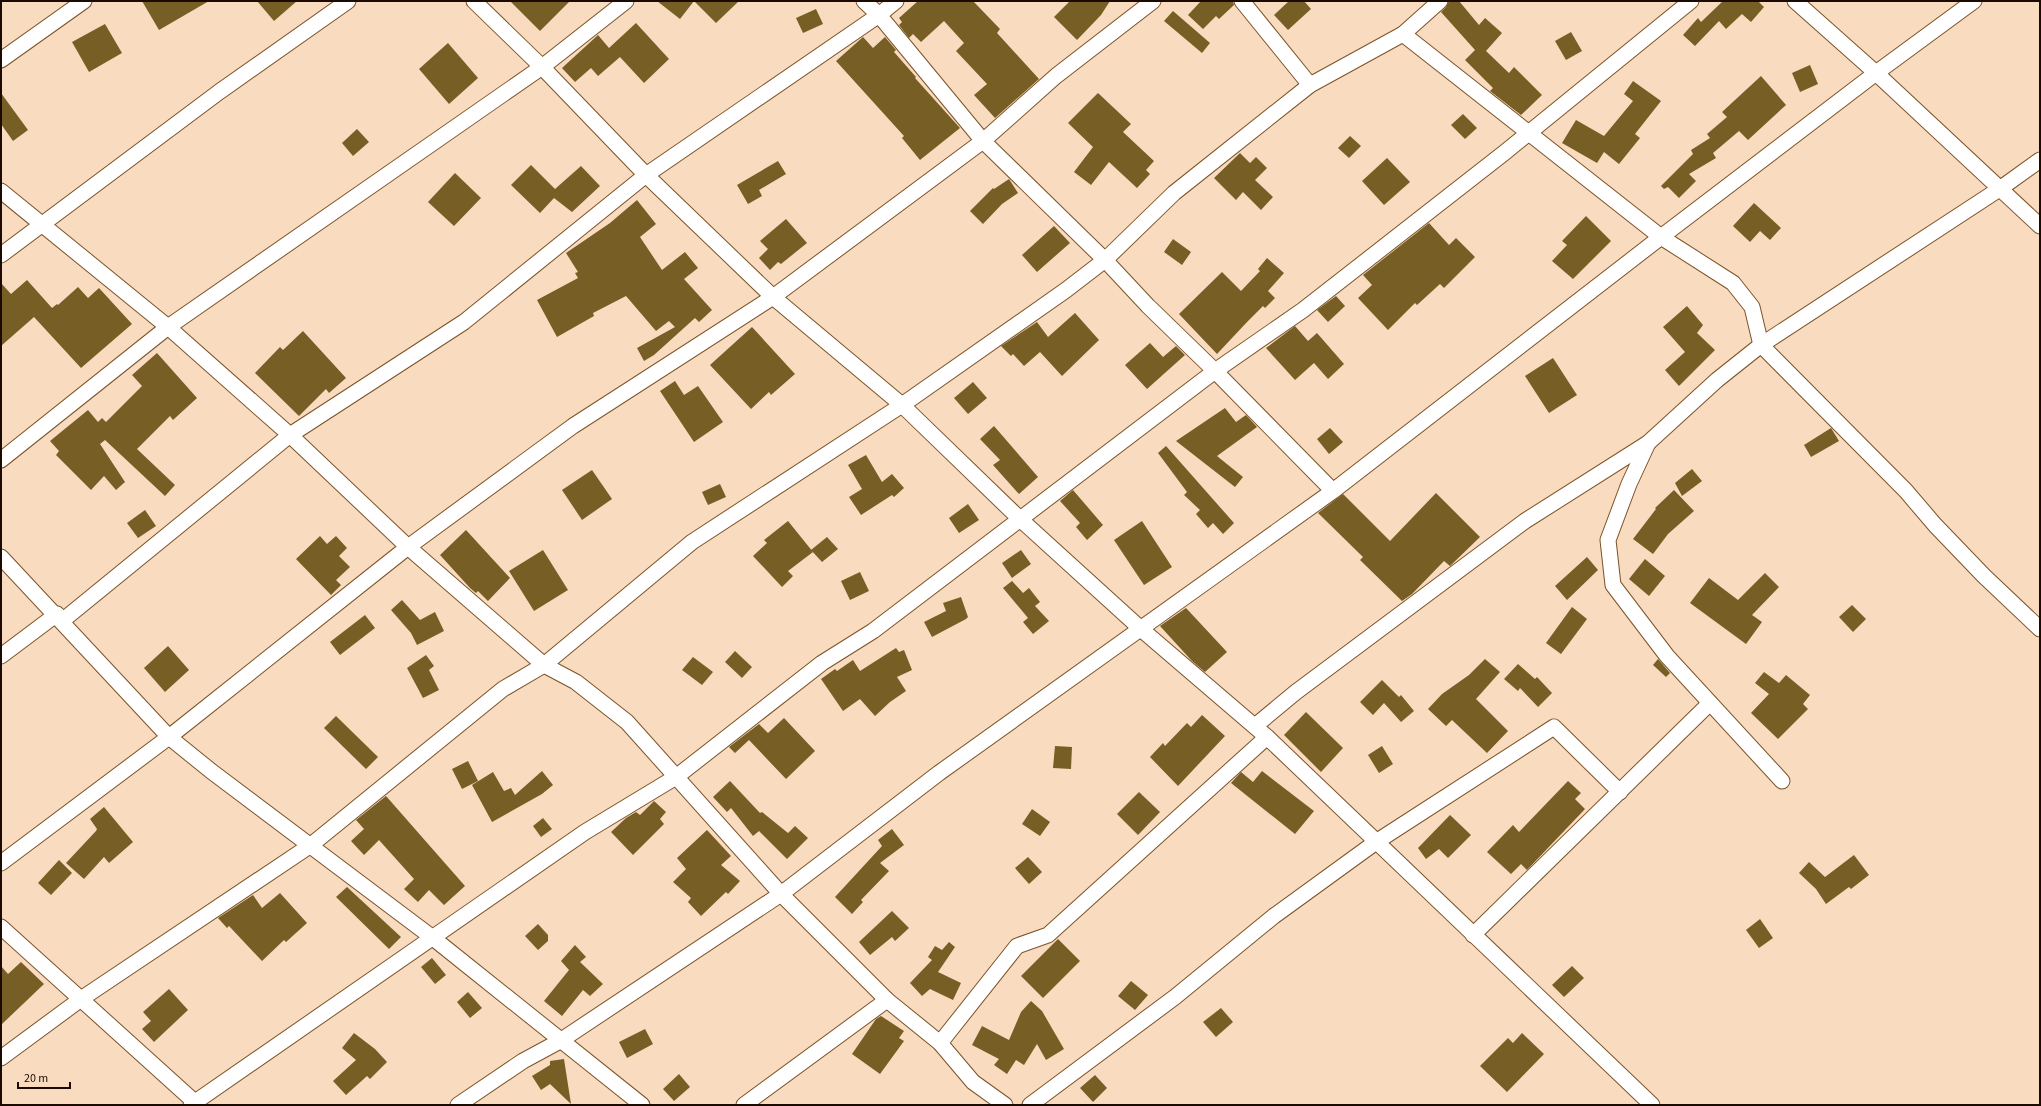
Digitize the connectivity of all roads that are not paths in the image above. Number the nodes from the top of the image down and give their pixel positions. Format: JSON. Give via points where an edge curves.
{"nodes":[{"id":1,"x":84,"y":1,"type":"edge"},
{"id":2,"x":348,"y":1,"type":"edge"},
{"id":3,"x":474,"y":1,"type":"edge"},
{"id":4,"x":626,"y":1,"type":"edge"},
{"id":5,"x":864,"y":1,"type":"edge"},
{"id":6,"x":896,"y":1,"type":"edge"},
{"id":7,"x":1153,"y":1,"type":"edge"},
{"id":8,"x":1242,"y":1,"type":"edge"},
{"id":9,"x":1440,"y":1,"type":"edge"},
{"id":10,"x":1691,"y":1,"type":"edge"},
{"id":11,"x":1795,"y":1,"type":"edge"},
{"id":12,"x":1974,"y":1,"type":"edge"},
{"id":13,"x":879,"y":15,"type":"junction"},
{"id":14,"x":1403,"y":34,"type":"junction"},
{"id":15,"x":1,"y":60,"type":"edge"},
{"id":16,"x":542,"y":67,"type":"junction"},
{"id":17,"x":1876,"y":73,"type":"junction"},
{"id":18,"x":1310,"y":85,"type":"junction"},
{"id":19,"x":1530,"y":132,"type":"junction"},
{"id":20,"x":983,"y":141,"type":"junction"},
{"id":21,"x":2040,"y":160,"type":"edge"},
{"id":22,"x":646,"y":174,"type":"junction"},
{"id":23,"x":2001,"y":188,"type":"junction"},
{"id":24,"x":1,"y":191,"type":"edge"},
{"id":25,"x":41,"y":224,"type":"junction"},
{"id":26,"x":2040,"y":226,"type":"edge"},
{"id":27,"x":1661,"y":237,"type":"junction"},
{"id":28,"x":1,"y":255,"type":"edge"},
{"id":29,"x":1105,"y":260,"type":"junction"},
{"id":30,"x":773,"y":297,"type":"junction"},
{"id":31,"x":168,"y":326,"type":"junction"},
{"id":32,"x":1761,"y":345,"type":"junction"},
{"id":33,"x":1215,"y":371,"type":"junction"},
{"id":34,"x":902,"y":405,"type":"junction"},
{"id":35,"x":290,"y":435,"type":"junction"},
{"id":36,"x":1648,"y":443,"type":"junction"},
{"id":37,"x":1,"y":460,"type":"edge"},
{"id":38,"x":1332,"y":491,"type":"junction"},
{"id":39,"x":1020,"y":519,"type":"junction"},
{"id":40,"x":408,"y":547,"type":"junction"},
{"id":41,"x":1,"y":557,"type":"edge"},
{"id":42,"x":59,"y":618,"type":"junction"},
{"id":43,"x":1141,"y":629,"type":"junction"},
{"id":44,"x":2040,"y":629,"type":"edge"},
{"id":45,"x":1,"y":656,"type":"edge"},
{"id":46,"x":544,"y":665,"type":"junction"},
{"id":47,"x":1710,"y":703,"type":"junction"},
{"id":48,"x":1255,"y":726,"type":"junction"},
{"id":49,"x":169,"y":737,"type":"junction"},
{"id":50,"x":1267,"y":737,"type":"junction"},
{"id":51,"x":676,"y":778,"type":"junction"},
{"id":52,"x":1782,"y":781,"type":"dead end"},
{"id":53,"x":1620,"y":792,"type":"junction"},
{"id":54,"x":1376,"y":842,"type":"junction"},
{"id":55,"x":311,"y":845,"type":"junction"},
{"id":56,"x":1,"y":863,"type":"edge"},
{"id":57,"x":781,"y":894,"type":"junction"},
{"id":58,"x":1,"y":927,"type":"edge"},
{"id":59,"x":1473,"y":935,"type":"junction"},
{"id":60,"x":433,"y":938,"type":"junction"},
{"id":61,"x":81,"y":999,"type":"junction"},
{"id":62,"x":887,"y":1000,"type":"junction"},
{"id":63,"x":560,"y":1041,"type":"junction"},
{"id":64,"x":940,"y":1043,"type":"junction"},
{"id":65,"x":1,"y":1058,"type":"edge"},
{"id":66,"x":195,"y":1104,"type":"edge"},
{"id":67,"x":458,"y":1105,"type":"edge"},
{"id":68,"x":642,"y":1105,"type":"edge"},
{"id":69,"x":744,"y":1105,"type":"edge"},
{"id":70,"x":1005,"y":1105,"type":"edge"},
{"id":71,"x":1030,"y":1105,"type":"edge"},
{"id":72,"x":1652,"y":1105,"type":"edge"}],
"edges":[{"from":1,"to":15,"type":"street"},
{"from":2,"to":25,"type":"street","via":[[219,92]]},
{"from":3,"to":16,"type":"street"},
{"from":4,"to":16,"type":"street"},
{"from":5,"to":13,"type":"street"},
{"from":6,"to":13,"type":"street"},
{"from":7,"to":20,"type":"street","via":[[1056,76]]},
{"from":8,"to":18,"type":"street"},
{"from":9,"to":14,"type":"street"},
{"from":10,"to":19,"type":"street"},
{"from":11,"to":17,"type":"street"},
{"from":12,"to":17,"type":"street"},
{"from":13,"to":20,"type":"street"},
{"from":13,"to":22,"type":"street"},
{"from":14,"to":18,"type":"street"},
{"from":14,"to":19,"type":"street"},
{"from":16,"to":22,"type":"street"},
{"from":16,"to":31,"type":"street"},
{"from":17,"to":23,"type":"street"},
{"from":17,"to":27,"type":"street"},
{"from":18,"to":29,"type":"street","via":[[1174,193]]},
{"from":19,"to":27,"type":"street"},
{"from":19,"to":33,"type":"street","via":[[1303,310]]},
{"from":20,"to":29,"type":"street"},
{"from":20,"to":30,"type":"street"},
{"from":21,"to":23,"type":"street"},
{"from":22,"to":30,"type":"street"},
{"from":22,"to":35,"type":"street","via":[[464,322]]},
{"from":23,"to":26,"type":"street"},
{"from":23,"to":32,"type":"street"},
{"from":24,"to":25,"type":"street"},
{"from":25,"to":28,"type":"street"},
{"from":25,"to":31,"type":"street"},
{"from":27,"to":32,"type":"street","via":[[1733,283],[1743,293],[1752,307]]},
{"from":27,"to":38,"type":"street"},
{"from":29,"to":33,"type":"street"},
{"from":29,"to":34,"type":"street"},
{"from":30,"to":34,"type":"street"},
{"from":30,"to":40,"type":"street","via":[[572,426]]},
{"from":31,"to":35,"type":"street"},
{"from":31,"to":37,"type":"street"},
{"from":32,"to":36,"type":"street","via":[[1717,380]]},
{"from":32,"to":44,"type":"street","via":[[1906,491],[1935,526],[1984,576]]},
{"from":33,"to":38,"type":"street"},
{"from":33,"to":39,"type":"street"},
{"from":34,"to":39,"type":"street"},
{"from":34,"to":46,"type":"street","via":[[692,542]]},
{"from":35,"to":40,"type":"street"},
{"from":35,"to":42,"type":"street"},
{"from":36,"to":47,"type":"street","via":[[1608,540],[1613,585],[1667,656]]},
{"from":36,"to":48,"type":"street","via":[[1525,521],[1296,692]]},
{"from":38,"to":43,"type":"street"},
{"from":39,"to":43,"type":"street"},
{"from":39,"to":51,"type":"street","via":[[873,631],[822,663]]},
{"from":40,"to":46,"type":"street"},
{"from":40,"to":49,"type":"street"},
{"from":41,"to":42,"type":"street"},
{"from":42,"to":45,"type":"street"},
{"from":42,"to":49,"type":"street"},
{"from":43,"to":48,"type":"street"},
{"from":43,"to":57,"type":"street","via":[[939,773]]},
{"from":46,"to":51,"type":"street","via":[[576,682],[627,722]]},
{"from":46,"to":55,"type":"street","via":[[503,689]]},
{"from":47,"to":52,"type":"street"},
{"from":47,"to":53,"type":"street"},
{"from":48,"to":50,"type":"street"},
{"from":49,"to":55,"type":"street"},
{"from":49,"to":56,"type":"street"},
{"from":50,"to":54,"type":"street"},
{"from":50,"to":64,"type":"street","via":[[1048,935],[1017,946]]},
{"from":51,"to":57,"type":"street"},
{"from":51,"to":60,"type":"street","via":[[585,832]]},
{"from":53,"to":54,"type":"street","via":[[1554,727]]},
{"from":53,"to":59,"type":"street"},
{"from":54,"to":59,"type":"street"},
{"from":54,"to":71,"type":"street","via":[[1274,916],[1175,997]]},
{"from":55,"to":60,"type":"street"},
{"from":55,"to":61,"type":"street"},
{"from":57,"to":62,"type":"street"},
{"from":57,"to":63,"type":"street"},
{"from":58,"to":61,"type":"street"},
{"from":59,"to":72,"type":"street"},
{"from":60,"to":63,"type":"street"},
{"from":60,"to":66,"type":"street"},
{"from":61,"to":65,"type":"street"},
{"from":61,"to":66,"type":"street"},
{"from":62,"to":64,"type":"street"},
{"from":62,"to":69,"type":"street"},
{"from":63,"to":67,"type":"street","via":[[523,1061]]},
{"from":63,"to":68,"type":"street"},
{"from":64,"to":70,"type":"street","via":[[973,1082]]}]}
